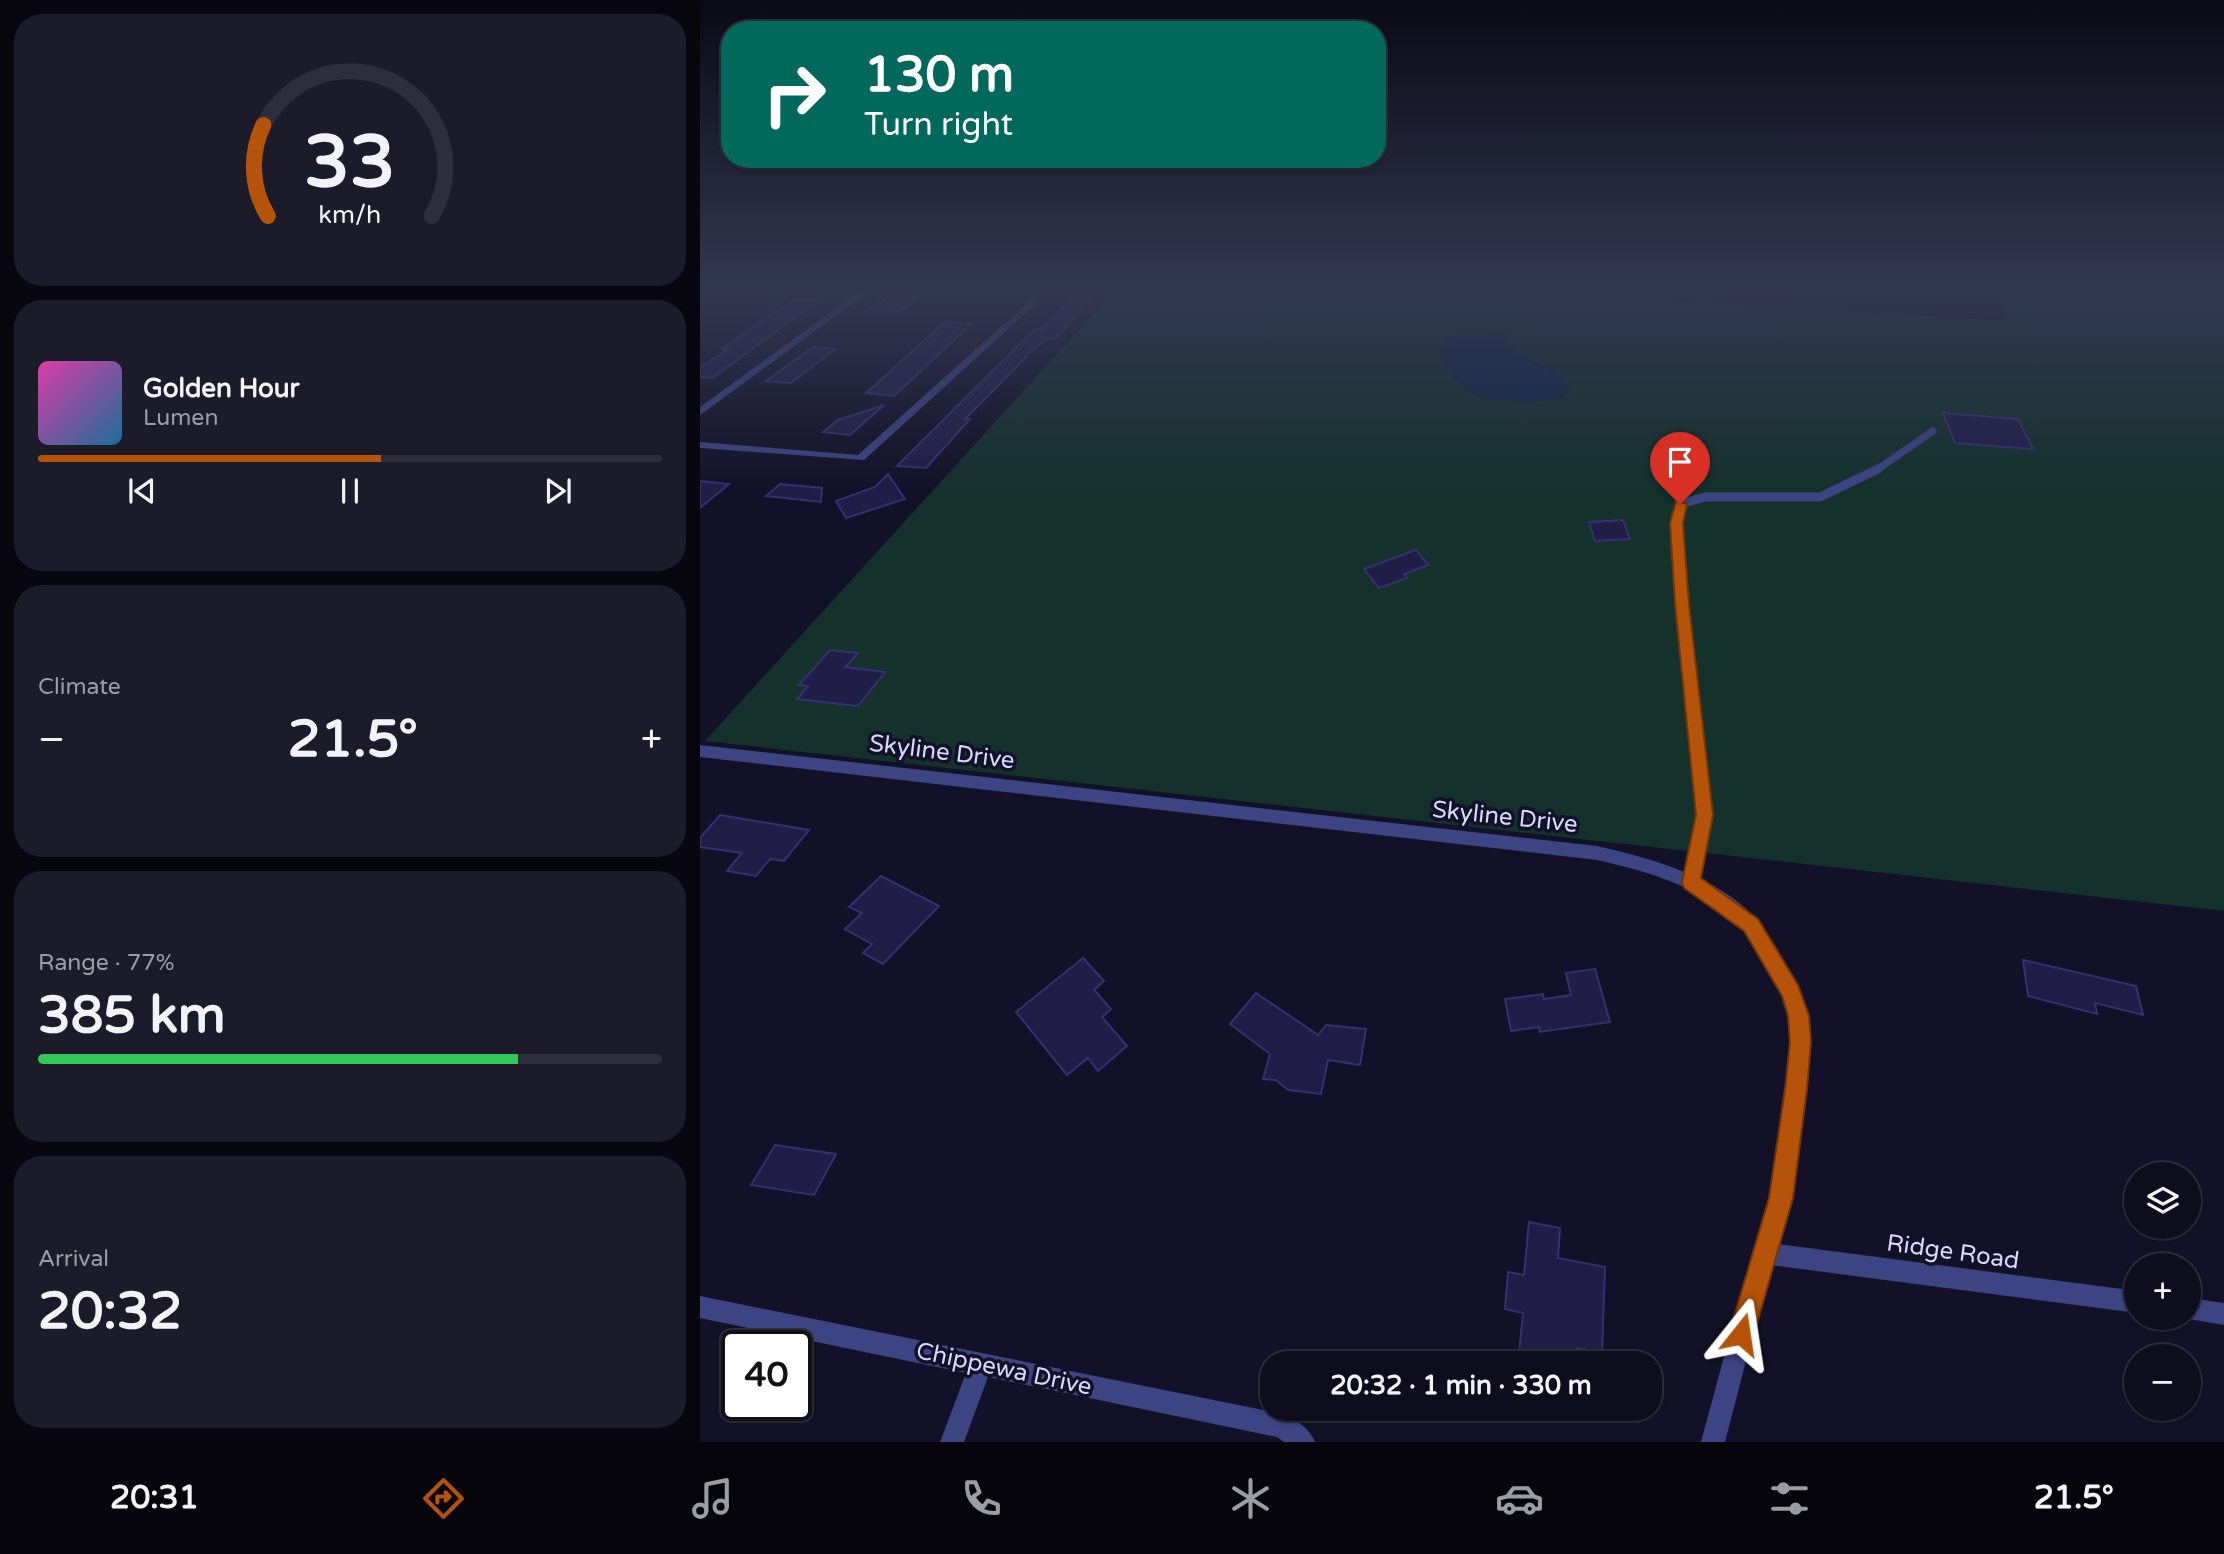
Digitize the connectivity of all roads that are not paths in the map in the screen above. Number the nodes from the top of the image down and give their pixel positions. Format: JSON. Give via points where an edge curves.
{"nodes":[{"id":1,"x":778,"y":355,"type":"edge"},
{"id":2,"x":974,"y":355,"type":"edge"},
{"id":3,"x":700,"y":412,"type":"edge"},
{"id":4,"x":1933,"y":431,"type":"dead end"},
{"id":5,"x":700,"y":444,"type":"edge"},
{"id":6,"x":700,"y":751,"type":"edge"},
{"id":7,"x":1691,"y":882,"type":"junction"},
{"id":8,"x":1763,"y":1253,"type":"junction"},
{"id":9,"x":2124,"y":1300,"type":"edge"},
{"id":10,"x":700,"y":1307,"type":"edge"},
{"id":11,"x":2201,"y":1311,"type":"edge"},
{"id":12,"x":2224,"y":1314,"type":"edge"},
{"id":13,"x":981,"y":1364,"type":"junction"},
{"id":14,"x":951,"y":1442,"type":"edge"},
{"id":15,"x":1303,"y":1442,"type":"edge"},
{"id":16,"x":1713,"y":1442,"type":"edge"}],
"edges":[{"from":1,"to":3,"type":"street"},
{"from":2,"to":5,"type":"street","via":[[860,458]]},
{"from":4,"to":7,"type":"lane","via":[[1865,478],[1819,497],[1705,498],[1680,504],[1676,523],[1682,604],[1705,815]]},
{"from":6,"to":7,"type":"street","name":"Skyline Drive","via":[[1597,853],[1646,864]]},
{"from":7,"to":8,"type":"street","name":"Skyline Drive","via":[[1751,925],[1791,992],[1798,1016],[1791,1143],[1781,1198]]},
{"from":8,"to":9,"type":"street","name":"Ridge Road"},
{"from":8,"to":16,"type":"street","name":"Skyline Drive"},
{"from":10,"to":13,"type":"street","name":"Chippewa Drive"},
{"from":11,"to":12,"type":"street"},
{"from":13,"to":14,"type":"street"},
{"from":13,"to":15,"type":"street","name":"Chippewa Drive","via":[[1283,1426]]}]}
